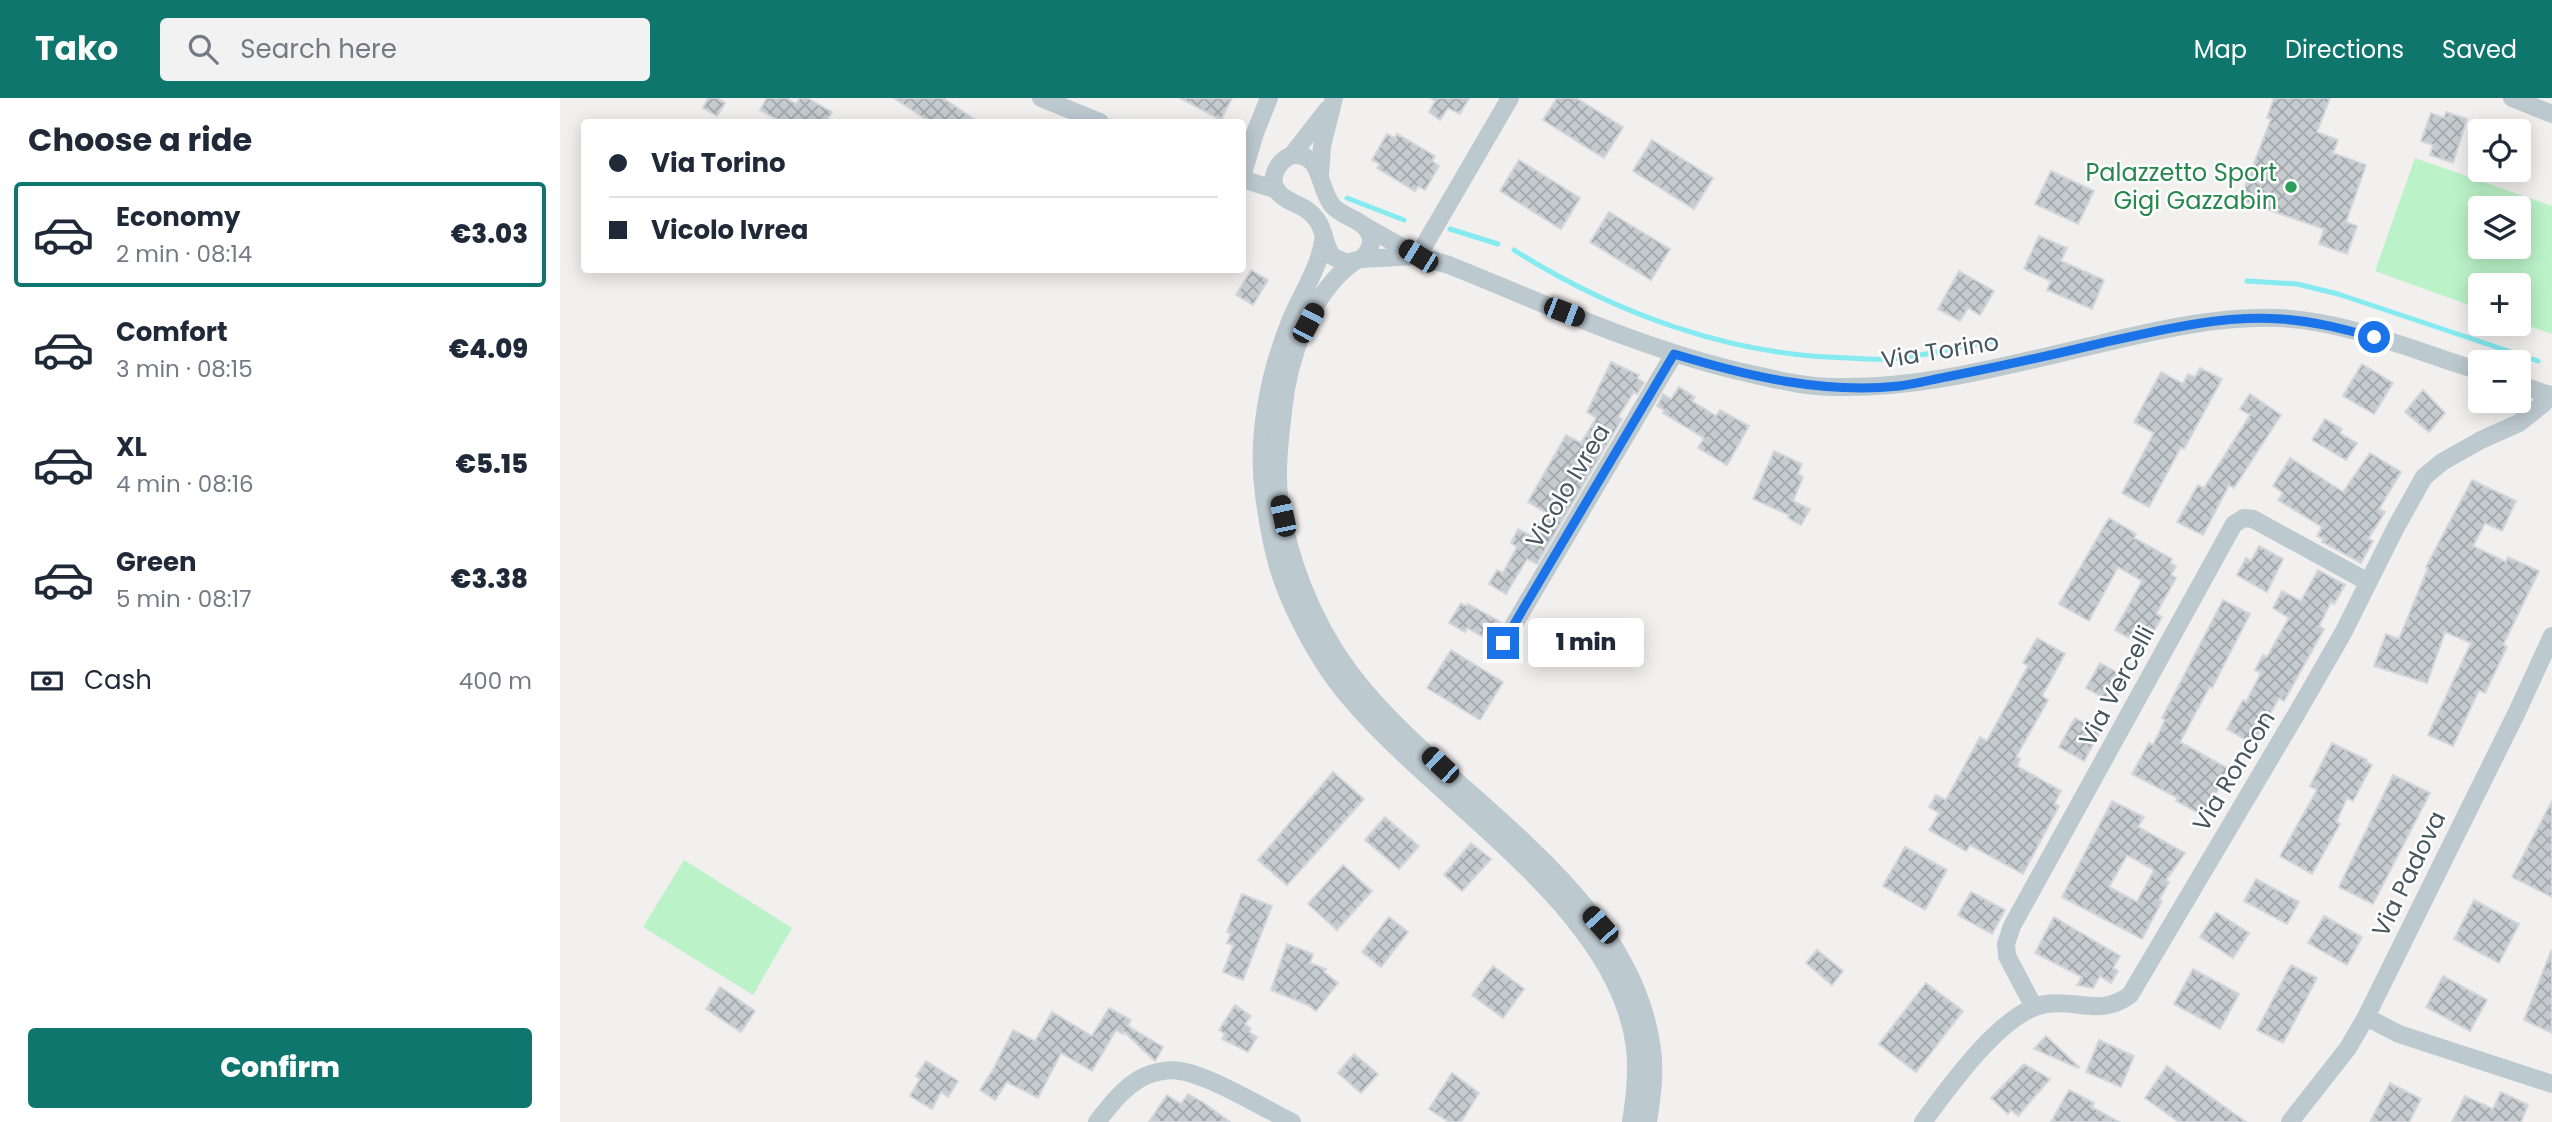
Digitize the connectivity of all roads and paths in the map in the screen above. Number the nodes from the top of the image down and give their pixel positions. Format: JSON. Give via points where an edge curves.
{"nodes":[{"id":1,"x":1041,"y":98,"type":"edge"},
{"id":2,"x":1269,"y":98,"type":"edge"},
{"id":3,"x":1510,"y":98,"type":"edge"},
{"id":4,"x":2512,"y":98,"type":"edge"},
{"id":5,"x":1332,"y":101,"type":"edge"},
{"id":6,"x":2532,"y":102,"type":"edge"},
{"id":7,"x":2552,"y":114,"type":"edge"},
{"id":8,"x":1093,"y":119,"type":"edge"},
{"id":9,"x":1285,"y":159,"type":"junction"},
{"id":10,"x":1246,"y":163,"type":"edge"},
{"id":11,"x":1246,"y":172,"type":"edge"},
{"id":12,"x":1246,"y":174,"type":"edge"},
{"id":13,"x":1320,"y":174,"type":"junction"},
{"id":14,"x":1277,"y":190,"type":"junction"},
{"id":15,"x":1363,"y":225,"type":"junction"},
{"id":16,"x":1324,"y":236,"type":"junction"},
{"id":17,"x":1418,"y":256,"type":"junction"},
{"id":18,"x":1357,"y":261,"type":"junction"},
{"id":19,"x":1674,"y":354,"type":"junction"},
{"id":20,"x":2468,"y":367,"type":"edge"},
{"id":21,"x":2531,"y":388,"type":"edge"},
{"id":22,"x":2550,"y":395,"type":"edge"},
{"id":23,"x":2368,"y":582,"type":"junction"},
{"id":24,"x":2552,"y":636,"type":"edge"},
{"id":25,"x":1503,"y":643,"type":"dead end"},
{"id":26,"x":2034,"y":1007,"type":"junction"},
{"id":27,"x":2366,"y":1017,"type":"junction"},
{"id":28,"x":2552,"y":1084,"type":"edge"},
{"id":29,"x":1097,"y":1122,"type":"edge"},
{"id":30,"x":1292,"y":1122,"type":"edge"},
{"id":31,"x":1631,"y":1122,"type":"edge"},
{"id":32,"x":1648,"y":1122,"type":"edge"},
{"id":33,"x":1923,"y":1122,"type":"edge"},
{"id":34,"x":2290,"y":1122,"type":"edge"}],
"edges":[{"from":1,"to":8,"type":"street"},
{"from":2,"to":10,"type":"street"},
{"from":3,"to":17,"type":"street"},
{"from":4,"to":6,"type":"street"},
{"from":5,"to":9,"type":"street"},
{"from":5,"to":13,"type":"street"},
{"from":6,"to":7,"type":"street"},
{"from":9,"to":11,"type":"street"},
{"from":9,"to":13,"type":"street","via":[[1306,157]]},
{"from":9,"to":14,"type":"street","via":[[1273,177]]},
{"from":12,"to":14,"type":"street"},
{"from":13,"to":15,"type":"street","name":"Via Torino","via":[[1323,190],[1336,211]]},
{"from":14,"to":16,"type":"street","via":[[1314,216]]},
{"from":15,"to":17,"type":"street","name":"Via Torino"},
{"from":15,"to":18,"type":"street","via":[[1371,239],[1367,254]]},
{"from":16,"to":18,"type":"street","via":[[1332,256],[1346,263]]},
{"from":16,"to":31,"type":"street","via":[[1314,273],[1284,337],[1266,409],[1261,445],[1264,494],[1277,564],[1304,630],[1335,680],[1372,723],[1539,881],[1607,965],[1630,1020],[1635,1046]]},
{"from":17,"to":18,"type":"street","name":"Via Torino"},
{"from":17,"to":19,"type":"street","name":"Via Torino"},
{"from":18,"to":32,"type":"street","via":[[1333,282],[1308,323],[1290,371],[1279,447],[1279,494],[1293,559],[1319,622],[1349,670],[1384,712],[1551,870],[1600,925],[1621,958],[1652,1044]]},
{"from":19,"to":20,"type":"street","name":"Via Torino","via":[[1783,382],[1899,386],[2155,331],[2225,320],[2279,318],[2324,324]]},
{"from":19,"to":25,"type":"street","name":"Vicolo Ivrea"},
{"from":21,"to":22,"type":"street"},
{"from":22,"to":23,"type":"street","name":"Via Roncon","via":[[2519,423],[2442,462],[2424,477]]},
{"from":23,"to":26,"type":"street","name":"Via Roncon","via":[[2297,713],[2130,995],[2111,1006],[2062,1003]]},
{"from":23,"to":26,"type":"street","name":"Via Vercelli","via":[[2252,519],[2234,524],[2012,926],[2007,956]]},
{"from":24,"to":27,"type":"street","name":"Via Padova"},
{"from":26,"to":33,"type":"street","name":"Via Roncon","via":[[1997,1034]]},
{"from":27,"to":28,"type":"street","via":[[2399,1034]]},
{"from":27,"to":34,"type":"street","name":"Via Padova","via":[[2348,1048]]},
{"from":29,"to":30,"type":"street","via":[[1127,1087],[1145,1076],[1180,1071]]}]}
